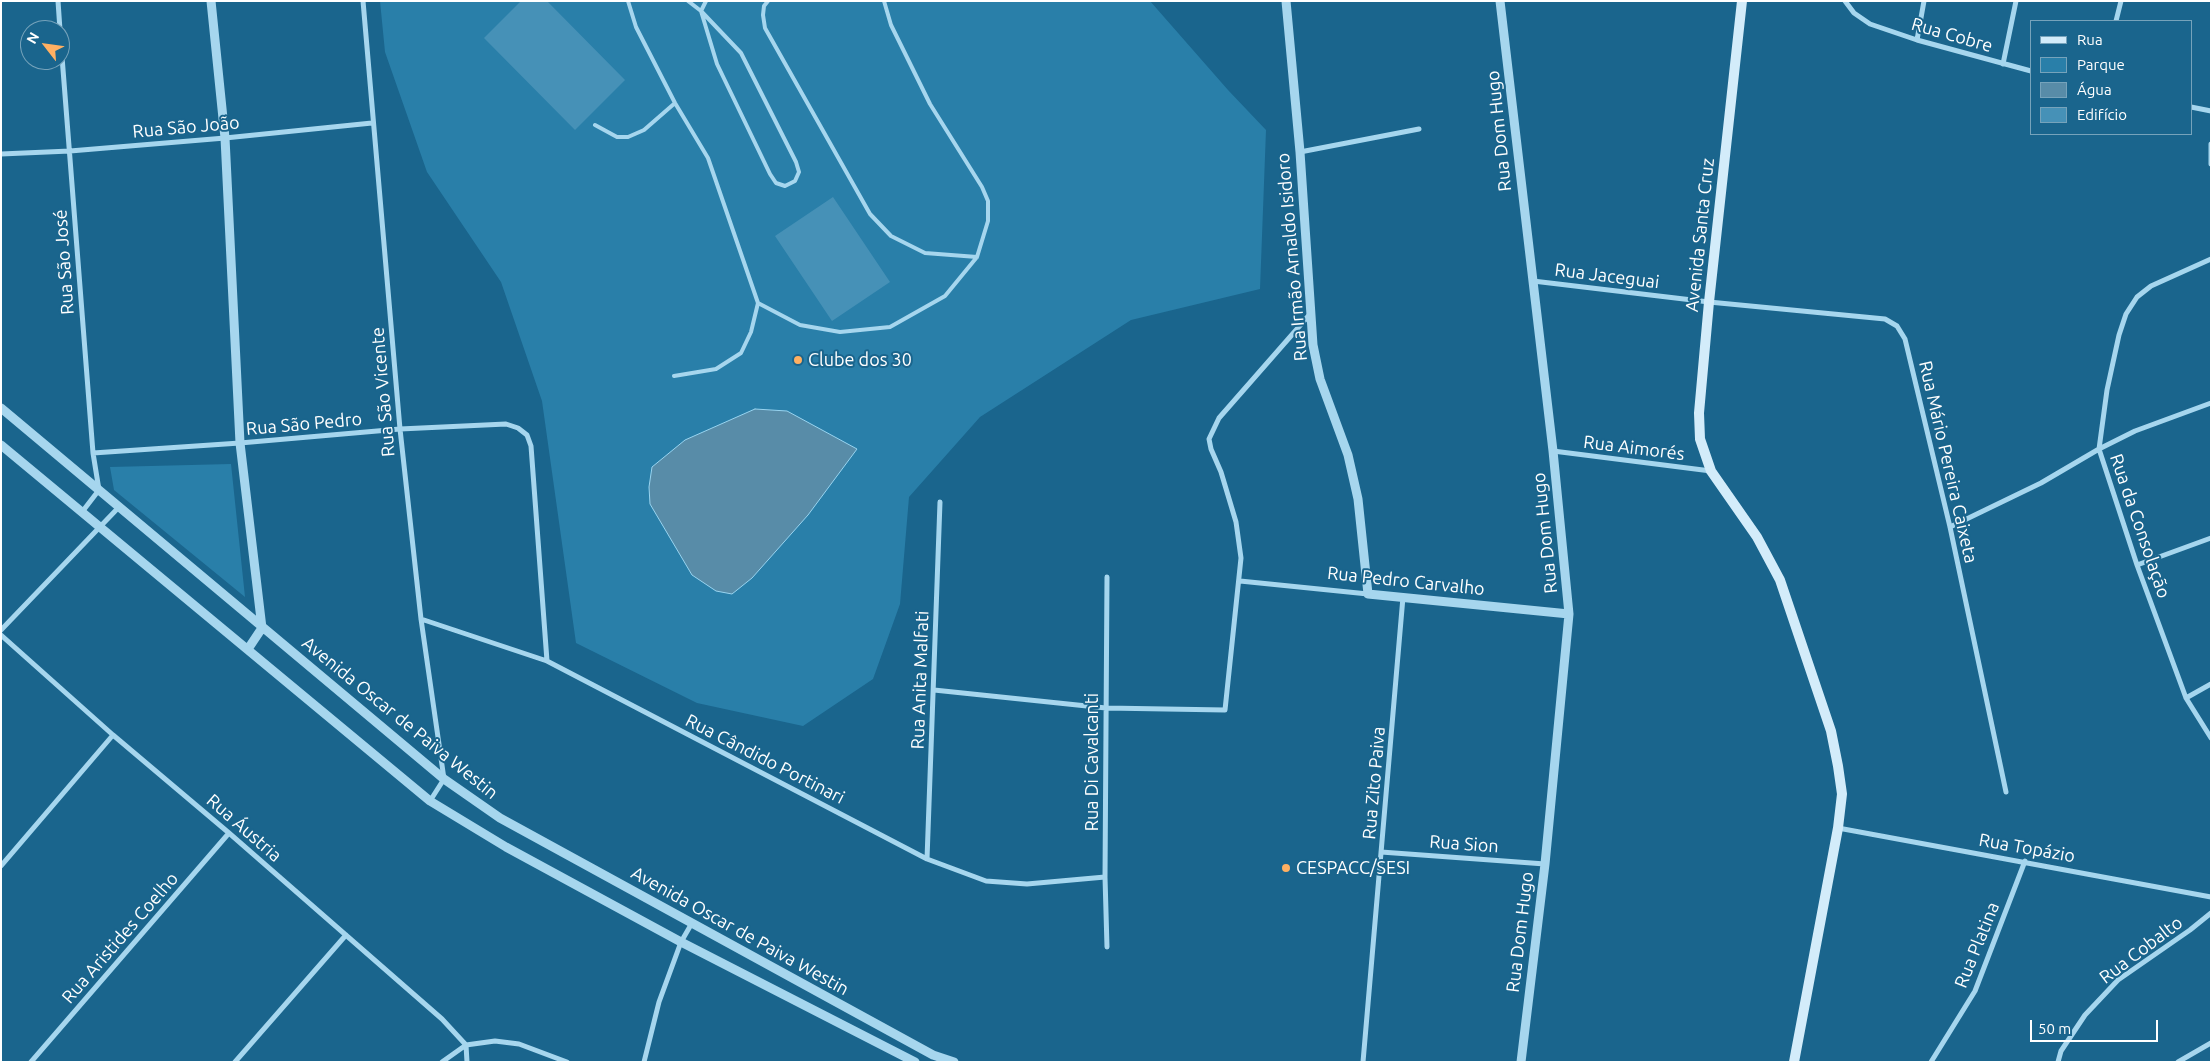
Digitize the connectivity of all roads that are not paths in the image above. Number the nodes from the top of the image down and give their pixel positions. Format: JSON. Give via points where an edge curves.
{"nodes":[{"id":1,"x":58,"y":1,"type":"edge"},
{"id":2,"x":211,"y":1,"type":"edge"},
{"id":3,"x":363,"y":1,"type":"edge"},
{"id":4,"x":628,"y":1,"type":"edge"},
{"id":5,"x":688,"y":1,"type":"edge"},
{"id":6,"x":706,"y":1,"type":"edge"},
{"id":7,"x":768,"y":1,"type":"edge"},
{"id":8,"x":884,"y":1,"type":"edge"},
{"id":9,"x":1286,"y":1,"type":"edge"},
{"id":10,"x":1500,"y":1,"type":"edge"},
{"id":11,"x":1742,"y":1,"type":"edge"},
{"id":12,"x":1846,"y":1,"type":"edge"},
{"id":13,"x":1924,"y":1,"type":"edge"},
{"id":14,"x":2016,"y":1,"type":"edge"},
{"id":15,"x":2120,"y":1,"type":"edge"},
{"id":16,"x":701,"y":11,"type":"junction"},
{"id":17,"x":59,"y":20,"type":"edge"},
{"id":18,"x":2116,"y":20,"type":"edge"},
{"id":19,"x":1917,"y":40,"type":"junction"},
{"id":20,"x":2003,"y":64,"type":"junction"},
{"id":21,"x":63,"y":70,"type":"edge"},
{"id":22,"x":2030,"y":71,"type":"edge"},
{"id":23,"x":675,"y":103,"type":"junction"},
{"id":24,"x":2192,"y":107,"type":"edge"},
{"id":25,"x":2211,"y":111,"type":"edge"},
{"id":26,"x":372,"y":123,"type":"junction"},
{"id":27,"x":595,"y":125,"type":"dead end"},
{"id":28,"x":1418,"y":129,"type":"dead end"},
{"id":29,"x":225,"y":138,"type":"junction"},
{"id":30,"x":2211,"y":144,"type":"edge"},
{"id":31,"x":70,"y":151,"type":"junction"},
{"id":32,"x":1300,"y":152,"type":"junction"},
{"id":33,"x":1,"y":154,"type":"edge"},
{"id":34,"x":2211,"y":164,"type":"edge"},
{"id":35,"x":977,"y":257,"type":"junction"},
{"id":36,"x":2211,"y":259,"type":"edge"},
{"id":37,"x":1532,"y":281,"type":"junction"},
{"id":38,"x":1709,"y":302,"type":"junction"},
{"id":39,"x":758,"y":303,"type":"junction"},
{"id":40,"x":1311,"y":312,"type":"junction"},
{"id":41,"x":674,"y":376,"type":"dead end"},
{"id":42,"x":2211,"y":403,"type":"edge"},
{"id":43,"x":1,"y":408,"type":"edge"},
{"id":44,"x":400,"y":429,"type":"junction"},
{"id":45,"x":240,"y":443,"type":"junction"},
{"id":46,"x":1,"y":445,"type":"edge"},
{"id":47,"x":2099,"y":449,"type":"junction"},
{"id":48,"x":1552,"y":451,"type":"junction"},
{"id":49,"x":93,"y":453,"type":"junction"},
{"id":50,"x":1711,"y":471,"type":"junction"},
{"id":51,"x":99,"y":490,"type":"junction"},
{"id":52,"x":940,"y":502,"type":"dead end"},
{"id":53,"x":119,"y":507,"type":"junction"},
{"id":54,"x":82,"y":512,"type":"junction"},
{"id":55,"x":1950,"y":527,"type":"junction"},
{"id":56,"x":100,"y":528,"type":"junction"},
{"id":57,"x":2211,"y":538,"type":"edge"},
{"id":58,"x":2137,"y":565,"type":"junction"},
{"id":59,"x":1107,"y":577,"type":"dead end"},
{"id":60,"x":1240,"y":581,"type":"junction"},
{"id":61,"x":1368,"y":594,"type":"junction"},
{"id":62,"x":1404,"y":597,"type":"junction"},
{"id":63,"x":1569,"y":614,"type":"junction"},
{"id":64,"x":421,"y":619,"type":"junction"},
{"id":65,"x":262,"y":628,"type":"junction"},
{"id":66,"x":1,"y":630,"type":"edge"},
{"id":67,"x":1,"y":635,"type":"edge"},
{"id":68,"x":248,"y":649,"type":"junction"},
{"id":69,"x":547,"y":661,"type":"junction"},
{"id":70,"x":2211,"y":684,"type":"edge"},
{"id":71,"x":934,"y":690,"type":"junction"},
{"id":72,"x":2186,"y":698,"type":"junction"},
{"id":73,"x":1106,"y":708,"type":"junction"},
{"id":74,"x":113,"y":735,"type":"junction"},
{"id":75,"x":2211,"y":738,"type":"edge"},
{"id":76,"x":444,"y":779,"type":"junction"},
{"id":77,"x":2006,"y":792,"type":"dead end"},
{"id":78,"x":430,"y":800,"type":"junction"},
{"id":79,"x":1838,"y":828,"type":"junction"},
{"id":80,"x":229,"y":833,"type":"junction"},
{"id":81,"x":1381,"y":852,"type":"junction"},
{"id":82,"x":928,"y":859,"type":"junction"},
{"id":83,"x":2025,"y":861,"type":"junction"},
{"id":84,"x":1545,"y":864,"type":"junction"},
{"id":85,"x":1,"y":866,"type":"edge"},
{"id":86,"x":1105,"y":877,"type":"junction"},
{"id":87,"x":2211,"y":897,"type":"edge"},
{"id":88,"x":2211,"y":913,"type":"edge"},
{"id":89,"x":692,"y":923,"type":"junction"},
{"id":90,"x":346,"y":935,"type":"junction"},
{"id":91,"x":682,"y":942,"type":"junction"},
{"id":92,"x":1107,"y":947,"type":"dead end"},
{"id":93,"x":2211,"y":1043,"type":"edge"},
{"id":94,"x":466,"y":1045,"type":"junction"},
{"id":95,"x":932,"y":1058,"type":"edge"},
{"id":96,"x":31,"y":1062,"type":"edge"},
{"id":97,"x":235,"y":1062,"type":"edge"},
{"id":98,"x":442,"y":1062,"type":"edge"},
{"id":99,"x":467,"y":1062,"type":"edge"},
{"id":100,"x":566,"y":1062,"type":"edge"},
{"id":101,"x":644,"y":1062,"type":"edge"},
{"id":102,"x":914,"y":1062,"type":"edge"},
{"id":103,"x":954,"y":1062,"type":"edge"},
{"id":104,"x":1362,"y":1062,"type":"edge"},
{"id":105,"x":1521,"y":1062,"type":"edge"},
{"id":106,"x":1794,"y":1062,"type":"edge"},
{"id":107,"x":1930,"y":1062,"type":"edge"},
{"id":108,"x":2058,"y":1062,"type":"edge"},
{"id":109,"x":2178,"y":1062,"type":"edge"}],
"edges":[{"from":1,"to":17,"type":"street","name":"Rua São José"},
{"from":2,"to":29,"type":"street"},
{"from":3,"to":26,"type":"street","name":"Rua São Vicente"},
{"from":4,"to":23,"type":"lane","via":[[636,27]]},
{"from":5,"to":16,"type":"lane"},
{"from":6,"to":16,"type":"lane"},
{"from":7,"to":35,"type":"lane","via":[[763,15],[766,28],[870,214],[891,236],[925,253]]},
{"from":8,"to":35,"type":"lane","via":[[891,25],[930,104],[988,201],[988,221]]},
{"from":9,"to":32,"type":"street","name":"Rua Irmão Arnaldo Isidoro"},
{"from":10,"to":37,"type":"street","name":"Rua Dom Hugo"},
{"from":11,"to":38,"type":"main road","name":"Avenida Santa Cruz"},
{"from":12,"to":19,"type":"street","name":"Rua Cobre","via":[[1854,13],[1870,24]]},
{"from":13,"to":19,"type":"street"},
{"from":14,"to":20,"type":"street"},
{"from":15,"to":18,"type":"street"},
{"from":16,"to":16,"type":"lane","via":[[741,53],[796,162],[799,172],[795,180],[785,186],[776,183],[717,64]]},
{"from":19,"to":20,"type":"street","name":"Rua Cobre"},
{"from":20,"to":22,"type":"street","name":"Rua Cobre"},
{"from":21,"to":31,"type":"street","name":"Rua São José"},
{"from":23,"to":27,"type":"lane","via":[[644,130],[628,137],[617,137]]},
{"from":23,"to":39,"type":"lane","via":[[708,158]]},
{"from":24,"to":25,"type":"street"},
{"from":26,"to":29,"type":"street","name":"Rua São João"},
{"from":26,"to":44,"type":"street","name":"Rua São Vicente"},
{"from":28,"to":32,"type":"street"},
{"from":29,"to":31,"type":"street","name":"Rua São João"},
{"from":29,"to":45,"type":"street"},
{"from":30,"to":34,"type":"street"},
{"from":31,"to":33,"type":"street","name":"Rua São João"},
{"from":31,"to":49,"type":"street","name":"Rua São José"},
{"from":32,"to":40,"type":"street","name":"Rua Irmão Arnaldo Isidoro"},
{"from":35,"to":39,"type":"lane","via":[[945,296],[890,328],[840,332],[800,325]]},
{"from":36,"to":47,"type":"street","name":"Rua da Consolação","via":[[2151,286],[2137,297],[2126,314],[2119,334]]},
{"from":37,"to":38,"type":"street","name":"Rua Jaceguai"},
{"from":37,"to":48,"type":"street","name":"Rua Dom Hugo"},
{"from":38,"to":50,"type":"main road","name":"Avenida Santa Cruz","via":[[1699,413],[1700,439]]},
{"from":38,"to":55,"type":"street","name":"Rua Mário Pereira Caixeta","via":[[1885,319],[1897,326],[1905,339]]},
{"from":39,"to":41,"type":"lane","via":[[751,332],[741,353],[716,369]]},
{"from":40,"to":60,"type":"street","via":[[1219,418],[1209,439],[1236,522],[1241,558]]},
{"from":40,"to":61,"type":"street","name":"Rua Irmão Arnaldo Isidoro","via":[[1320,379],[1348,455],[1358,499]]},
{"from":42,"to":47,"type":"street","via":[[2135,431]]},
{"from":43,"to":51,"type":"street","name":"Avenida Oscar de Paiva Westin"},
{"from":44,"to":45,"type":"street","name":"Rua São Pedro"},
{"from":44,"to":64,"type":"street","name":"Rua São Vicente"},
{"from":44,"to":69,"type":"street","name":"Rua São Pedro","via":[[506,424],[527,435],[531,446]]},
{"from":45,"to":49,"type":"street","name":"Rua São Pedro"},
{"from":45,"to":65,"type":"street"},
{"from":46,"to":54,"type":"street","name":"Avenida Oscar de Paiva Westin"},
{"from":47,"to":55,"type":"street","via":[[2041,483]]},
{"from":47,"to":58,"type":"street","name":"Rua da Consolação"},
{"from":48,"to":50,"type":"street","name":"Rua Aimorés"},
{"from":48,"to":63,"type":"street","name":"Rua Dom Hugo"},
{"from":49,"to":51,"type":"street","name":"Rua São José"},
{"from":50,"to":79,"type":"main road","name":"Avenida Santa Cruz","via":[[1757,537],[1780,580],[1832,731],[1842,794]]},
{"from":51,"to":53,"type":"street","name":"Avenida Oscar de Paiva Westin"},
{"from":51,"to":54,"type":"street"},
{"from":52,"to":71,"type":"street","name":"Rua Anita Malfati"},
{"from":53,"to":56,"type":"street"},
{"from":53,"to":65,"type":"street","name":"Avenida Oscar de Paiva Westin"},
{"from":54,"to":56,"type":"street","name":"Avenida Oscar de Paiva Westin"},
{"from":55,"to":77,"type":"street","name":"Rua Mário Pereira Caixeta"},
{"from":56,"to":66,"type":"street"},
{"from":56,"to":68,"type":"street","name":"Avenida Oscar de Paiva Westin"},
{"from":57,"to":58,"type":"street"},
{"from":58,"to":72,"type":"street","name":"Rua da Consolação"},
{"from":59,"to":73,"type":"street","name":"Rua Di Cavalcanti"},
{"from":60,"to":61,"type":"street","name":"Rua Pedro Carvalho"},
{"from":60,"to":73,"type":"street","via":[[1225,710]]},
{"from":61,"to":62,"type":"street","name":"Rua Pedro Carvalho"},
{"from":62,"to":63,"type":"street","name":"Rua Pedro Carvalho"},
{"from":62,"to":81,"type":"street","name":"Rua Zito Paiva"},
{"from":63,"to":84,"type":"street","name":"Rua Dom Hugo"},
{"from":64,"to":69,"type":"street","name":"Rua Cândido Portinari"},
{"from":64,"to":76,"type":"street","name":"Rua São Vicente"},
{"from":65,"to":68,"type":"street"},
{"from":65,"to":76,"type":"street","name":"Avenida Oscar de Paiva Westin"},
{"from":67,"to":74,"type":"street","name":"Rua Áustria"},
{"from":68,"to":78,"type":"street","name":"Avenida Oscar de Paiva Westin"},
{"from":69,"to":82,"type":"street","name":"Rua Cândido Portinari"},
{"from":70,"to":72,"type":"street"},
{"from":71,"to":73,"type":"street"},
{"from":71,"to":82,"type":"street","name":"Rua Anita Malfati"},
{"from":72,"to":75,"type":"street"},
{"from":73,"to":86,"type":"street","name":"Rua Di Cavalcanti"},
{"from":74,"to":80,"type":"street","name":"Rua Áustria"},
{"from":74,"to":85,"type":"street"},
{"from":76,"to":78,"type":"street"},
{"from":76,"to":89,"type":"street","name":"Avenida Oscar de Paiva Westin","via":[[500,818]]},
{"from":78,"to":91,"type":"street","name":"Avenida Oscar de Paiva Westin","via":[[506,847]]},
{"from":79,"to":83,"type":"street","name":"Rua Topázio"},
{"from":79,"to":106,"type":"main road","name":"Avenida Santa Cruz"},
{"from":80,"to":90,"type":"street","name":"Rua Áustria"},
{"from":80,"to":96,"type":"street","name":"Rua Aristides Coelho"},
{"from":81,"to":84,"type":"street","name":"Rua Sion"},
{"from":81,"to":104,"type":"street","name":"Rua Zito Paiva"},
{"from":82,"to":86,"type":"street","name":"Rua Cândido Portinari","via":[[986,881],[1027,884]]},
{"from":83,"to":87,"type":"street","name":"Rua Topázio"},
{"from":83,"to":107,"type":"street","name":"Rua Platina","via":[[1975,991]]},
{"from":84,"to":105,"type":"street","name":"Rua Dom Hugo"},
{"from":86,"to":92,"type":"street","name":"Rua Di Cavalcanti"},
{"from":88,"to":108,"type":"street","name":"Rua Cobalto","via":[[2118,980],[2085,1015],[2061,1051]]},
{"from":89,"to":91,"type":"street"},
{"from":89,"to":95,"type":"street","name":"Avenida Oscar de Paiva Westin"},
{"from":90,"to":94,"type":"street","name":"Rua Áustria","via":[[442,1019]]},
{"from":90,"to":97,"type":"street"},
{"from":91,"to":101,"type":"street","via":[[659,1002]]},
{"from":91,"to":102,"type":"street","name":"Avenida Oscar de Paiva Westin"},
{"from":93,"to":109,"type":"street"},
{"from":94,"to":98,"type":"street"},
{"from":94,"to":99,"type":"street"},
{"from":94,"to":100,"type":"street","via":[[495,1041],[519,1044]]},
{"from":95,"to":103,"type":"street","name":"Avenida Oscar de Paiva Westin"}]}
